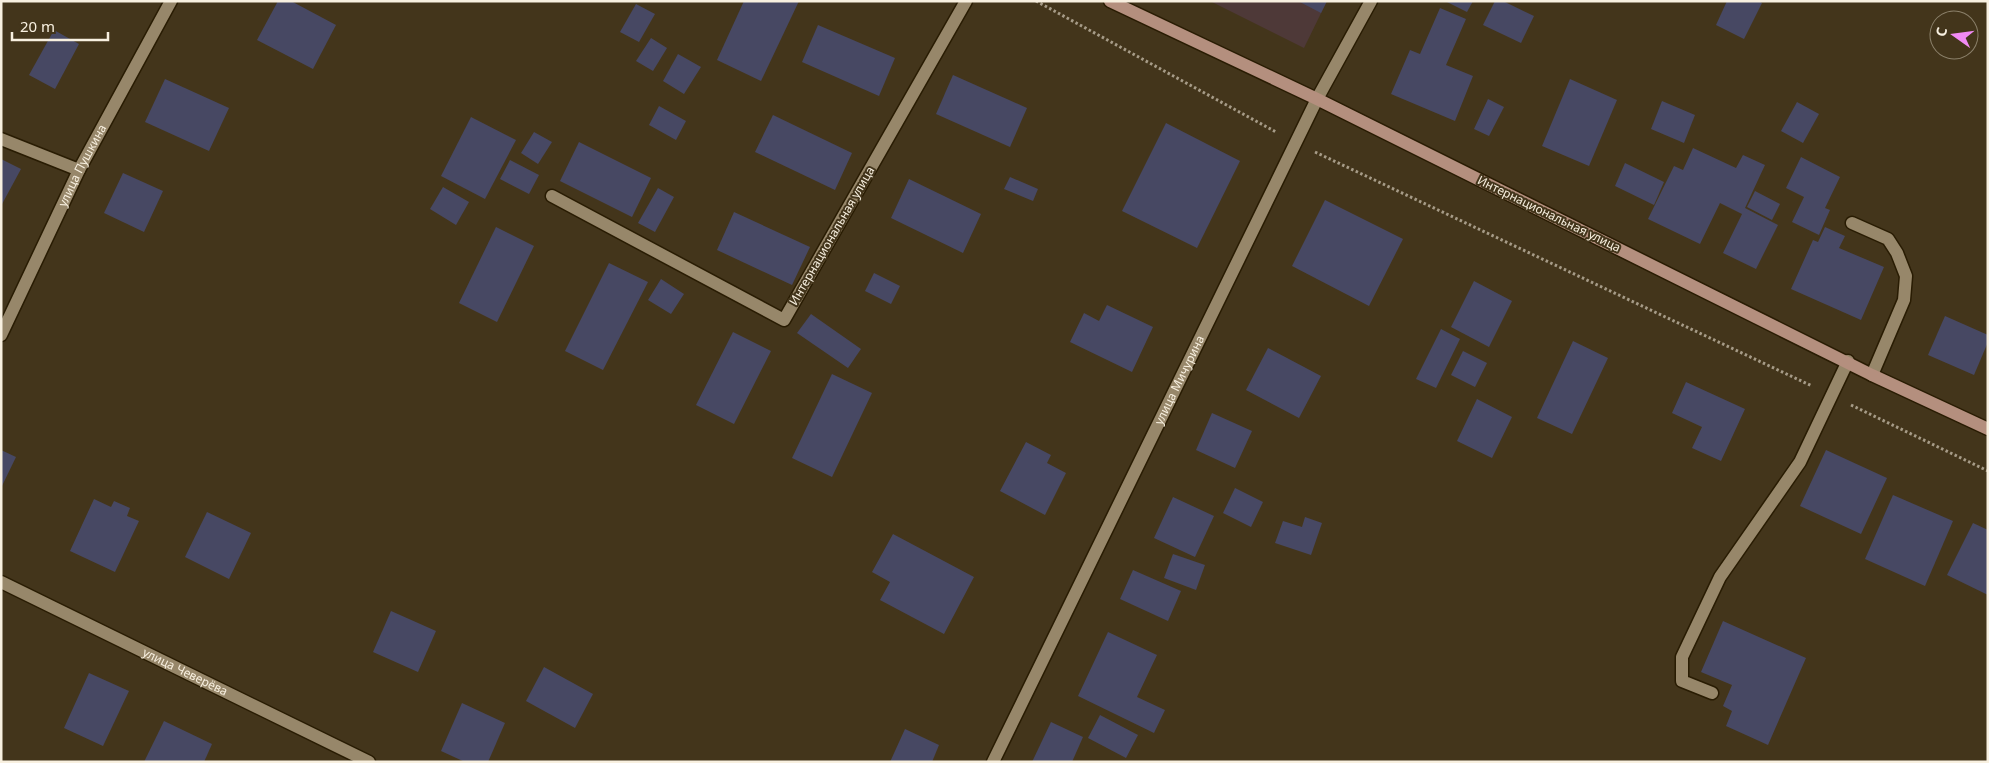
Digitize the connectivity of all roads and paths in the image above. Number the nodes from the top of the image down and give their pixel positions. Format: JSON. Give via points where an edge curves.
{"nodes":[{"id":1,"x":171,"y":1,"type":"edge"},
{"id":2,"x":966,"y":1,"type":"edge"},
{"id":3,"x":1036,"y":1,"type":"edge"},
{"id":4,"x":1110,"y":1,"type":"edge"},
{"id":5,"x":1371,"y":1,"type":"edge"},
{"id":6,"x":1317,"y":99,"type":"junction"},
{"id":7,"x":1,"y":139,"type":"edge"},
{"id":8,"x":1296,"y":143,"type":"junction"},
{"id":9,"x":79,"y":170,"type":"junction"},
{"id":10,"x":552,"y":196,"type":"dead end"},
{"id":11,"x":1852,"y":223,"type":"dead end"},
{"id":12,"x":1,"y":335,"type":"edge"},
{"id":13,"x":1848,"y":361,"type":"junction"},
{"id":14,"x":1872,"y":375,"type":"junction"},
{"id":15,"x":1831,"y":395,"type":"junction"},
{"id":16,"x":1988,"y":429,"type":"edge"},
{"id":17,"x":1988,"y":471,"type":"edge"},
{"id":18,"x":1,"y":582,"type":"edge"},
{"id":19,"x":1712,"y":692,"type":"dead end"},
{"id":20,"x":363,"y":760,"type":"edge"},
{"id":21,"x":993,"y":762,"type":"edge"}],
"edges":[{"from":1,"to":9,"type":"street","name":"улица Пушкина"},
{"from":2,"to":10,"type":"street","name":"Интернациональная улица","via":[[784,320]]},
{"from":3,"to":8,"type":"path"},
{"from":4,"to":6,"type":"main road","name":"Интернациональная улица"},
{"from":5,"to":6,"type":"street","name":"улица Мичурина"},
{"from":6,"to":8,"type":"street","name":"улица Мичурина"},
{"from":6,"to":13,"type":"main road","name":"Интернациональная улица"},
{"from":7,"to":9,"type":"street"},
{"from":8,"to":15,"type":"path"},
{"from":8,"to":21,"type":"street","name":"улица Мичурина"},
{"from":9,"to":12,"type":"street","name":"улица Пушкина"},
{"from":11,"to":14,"type":"street","via":[[1888,239],[1898,253],[1906,276],[1904,300]]},
{"from":13,"to":14,"type":"main road","name":"Интернациональная улица"},
{"from":13,"to":15,"type":"street"},
{"from":14,"to":16,"type":"main road","name":"Интернациональная улица"},
{"from":15,"to":17,"type":"path"},
{"from":15,"to":19,"type":"street","via":[[1800,462],[1720,577],[1682,657],[1682,681]]},
{"from":18,"to":20,"type":"street","name":"улица Чеверёва"}]}
